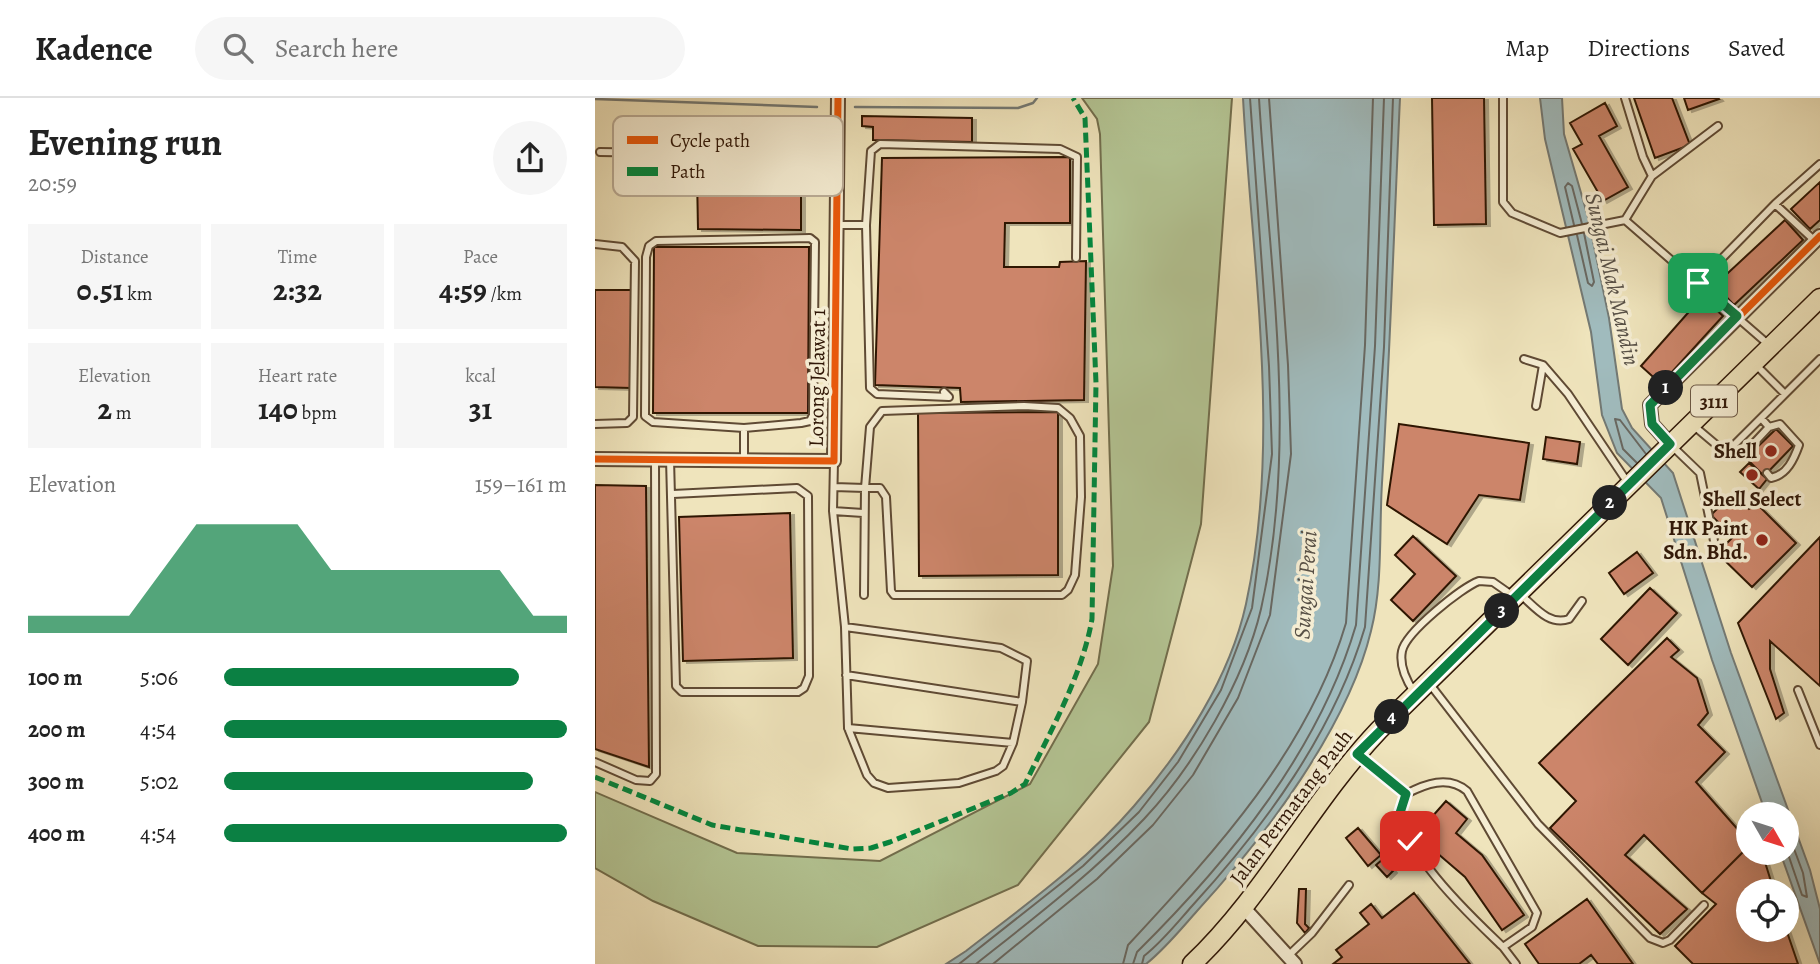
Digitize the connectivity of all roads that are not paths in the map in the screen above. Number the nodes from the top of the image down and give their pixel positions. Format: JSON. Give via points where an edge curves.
{"nodes":[{"id":1,"x":838,"y":98,"type":"edge"},
{"id":2,"x":1503,"y":98,"type":"edge"},
{"id":3,"x":1625,"y":98,"type":"edge"},
{"id":4,"x":838,"y":116,"type":"edge"},
{"id":5,"x":1718,"y":126,"type":"dead end"},
{"id":6,"x":600,"y":152,"type":"dead end"},
{"id":7,"x":613,"y":152,"type":"edge"},
{"id":8,"x":1820,"y":164,"type":"edge"},
{"id":9,"x":1652,"y":176,"type":"junction"},
{"id":10,"x":837,"y":196,"type":"edge"},
{"id":11,"x":1775,"y":204,"type":"junction"},
{"id":12,"x":1625,"y":220,"type":"junction"},
{"id":13,"x":837,"y":225,"type":"junction"},
{"id":14,"x":866,"y":225,"type":"junction"},
{"id":15,"x":1817,"y":238,"type":"edge"},
{"id":16,"x":595,"y":244,"type":"edge"},
{"id":17,"x":1076,"y":258,"type":"dead end"},
{"id":18,"x":1698,"y":283,"type":"junction"},
{"id":19,"x":1820,"y":298,"type":"edge"},
{"id":20,"x":1737,"y":316,"type":"junction"},
{"id":21,"x":1771,"y":346,"type":"junction"},
{"id":22,"x":1524,"y":359,"type":"dead end"},
{"id":23,"x":1820,"y":359,"type":"edge"},
{"id":24,"x":1753,"y":363,"type":"junction"},
{"id":25,"x":1543,"y":365,"type":"junction"},
{"id":26,"x":944,"y":393,"type":"dead end"},
{"id":27,"x":1785,"y":394,"type":"junction"},
{"id":28,"x":1536,"y":406,"type":"dead end"},
{"id":29,"x":1761,"y":418,"type":"junction"},
{"id":30,"x":1691,"y":423,"type":"junction"},
{"id":31,"x":595,"y":424,"type":"edge"},
{"id":32,"x":1769,"y":427,"type":"junction"},
{"id":33,"x":744,"y":428,"type":"junction"},
{"id":34,"x":1664,"y":450,"type":"junction"},
{"id":35,"x":1726,"y":453,"type":"junction"},
{"id":36,"x":595,"y":459,"type":"edge"},
{"id":37,"x":655,"y":459,"type":"junction"},
{"id":38,"x":670,"y":459,"type":"junction"},
{"id":39,"x":744,"y":460,"type":"junction"},
{"id":40,"x":834,"y":461,"type":"junction"},
{"id":41,"x":1766,"y":473,"type":"dead end"},
{"id":42,"x":1631,"y":482,"type":"junction"},
{"id":43,"x":834,"y":487,"type":"junction"},
{"id":44,"x":865,"y":488,"type":"junction"},
{"id":45,"x":673,"y":494,"type":"junction"},
{"id":46,"x":834,"y":511,"type":"junction"},
{"id":47,"x":863,"y":513,"type":"junction"},
{"id":48,"x":1714,"y":541,"type":"dead end"},
{"id":49,"x":865,"y":595,"type":"dead end"},
{"id":50,"x":1517,"y":596,"type":"junction"},
{"id":51,"x":1582,"y":601,"type":"dead end"},
{"id":52,"x":845,"y":627,"type":"junction"},
{"id":53,"x":846,"y":676,"type":"junction"},
{"id":54,"x":1428,"y":681,"type":"junction"},
{"id":55,"x":1798,"y":690,"type":"dead end"},
{"id":56,"x":1415,"y":694,"type":"junction"},
{"id":57,"x":1023,"y":702,"type":"junction"},
{"id":58,"x":848,"y":728,"type":"junction"},
{"id":59,"x":1013,"y":743,"type":"junction"},
{"id":60,"x":1820,"y":745,"type":"edge"},
{"id":61,"x":1357,"y":754,"type":"junction"},
{"id":62,"x":595,"y":762,"type":"edge"},
{"id":63,"x":1406,"y":794,"type":"junction"},
{"id":64,"x":1349,"y":885,"type":"dead end"},
{"id":65,"x":1704,"y":905,"type":"dead end"},
{"id":66,"x":1244,"y":908,"type":"junction"},
{"id":67,"x":1503,"y":947,"type":"junction"},
{"id":68,"x":1291,"y":960,"type":"edge"},
{"id":69,"x":1192,"y":964,"type":"edge"},
{"id":70,"x":1516,"y":964,"type":"edge"}],
"edges":[{"from":1,"to":4,"type":"street","name":"Lorong Jelawat 1"},
{"from":2,"to":12,"type":"lane","via":[[1503,202],[1513,213],[1560,233]]},
{"from":3,"to":9,"type":"lane"},
{"from":5,"to":9,"type":"lane"},
{"from":6,"to":7,"type":"lane"},
{"from":8,"to":11,"type":"lane"},
{"from":9,"to":12,"type":"lane"},
{"from":10,"to":13,"type":"street","name":"Lorong Jelawat 1"},
{"from":11,"to":15,"type":"lane"},
{"from":11,"to":18,"type":"lane"},
{"from":12,"to":18,"type":"lane"},
{"from":13,"to":14,"type":"lane"},
{"from":13,"to":40,"type":"street","name":"Lorong Jelawat 1"},
{"from":14,"to":17,"type":"lane","via":[[875,145],[1060,149],[1077,157]]},
{"from":14,"to":26,"type":"lane","via":[[870,388],[877,394],[949,397]]},
{"from":15,"to":20,"type":"street"},
{"from":16,"to":31,"type":"lane","via":[[622,247],[635,261],[633,417],[627,423]]},
{"from":18,"to":20,"type":"lane"},
{"from":19,"to":21,"type":"main road","name":"Jalan Permatang Pauh","number":"3111"},
{"from":20,"to":21,"type":"lane"},
{"from":20,"to":34,"type":"street","via":[[1650,405],[1652,424]]},
{"from":21,"to":24,"type":"main road","name":"Jalan Permatang Pauh","number":"3111"},
{"from":22,"to":25,"type":"lane"},
{"from":23,"to":27,"type":"lane"},
{"from":24,"to":27,"type":"lane"},
{"from":24,"to":30,"type":"main road","name":"Jalan Permatang Pauh","number":"3111"},
{"from":25,"to":28,"type":"lane"},
{"from":25,"to":42,"type":"lane"},
{"from":27,"to":29,"type":"lane"},
{"from":29,"to":32,"type":"lane"},
{"from":29,"to":35,"type":"lane"},
{"from":30,"to":34,"type":"main road","name":"Jalan Permatang Pauh","number":"3111"},
{"from":30,"to":35,"type":"lane"},
{"from":32,"to":35,"type":"lane","via":[[1745,456]]},
{"from":32,"to":41,"type":"lane","via":[[1780,424],[1800,445],[1791,464],[1777,477]]},
{"from":33,"to":33,"type":"lane","via":[[653,422],[645,416],[646,257],[656,241],[810,238],[815,242],[813,415],[801,423]]},
{"from":33,"to":39,"type":"lane"},
{"from":34,"to":42,"type":"main road","name":"Jalan Permatang Pauh","number":"3111"},
{"from":34,"to":48,"type":"lane","via":[[1700,473]]},
{"from":36,"to":37,"type":"street","name":"Lorong Jelawat 1"},
{"from":37,"to":38,"type":"street","name":"Lorong Jelawat 1"},
{"from":37,"to":62,"type":"lane","via":[[656,774],[646,782]]},
{"from":38,"to":39,"type":"street","name":"Lorong Jelawat 1"},
{"from":38,"to":45,"type":"lane"},
{"from":39,"to":40,"type":"street","name":"Lorong Jelawat 1"},
{"from":40,"to":43,"type":"lane"},
{"from":42,"to":50,"type":"main road","name":"Jalan Permatang Pauh","number":"3111"},
{"from":43,"to":44,"type":"lane"},
{"from":43,"to":46,"type":"lane"},
{"from":44,"to":44,"type":"lane","via":[[870,427],[882,411],[1058,408],[1080,436],[1073,583],[1062,595],[894,595],[886,497],[880,488]]},
{"from":44,"to":47,"type":"lane"},
{"from":45,"to":45,"type":"lane","via":[[675,686],[682,692],[798,692],[809,676],[808,496],[797,488]]},
{"from":46,"to":47,"type":"lane"},
{"from":46,"to":52,"type":"lane"},
{"from":47,"to":49,"type":"lane"},
{"from":50,"to":51,"type":"lane","via":[[1559,621],[1569,619]]},
{"from":50,"to":54,"type":"main road","name":"Jalan Permatang Pauh","number":"3111"},
{"from":50,"to":56,"type":"lane","via":[[1493,582],[1479,580],[1417,630],[1402,651],[1403,675]]},
{"from":52,"to":53,"type":"lane"},
{"from":52,"to":57,"type":"lane","via":[[1016,653],[1027,661]]},
{"from":53,"to":57,"type":"lane"},
{"from":53,"to":58,"type":"lane"},
{"from":54,"to":56,"type":"main road","name":"Jalan Permatang Pauh","number":"3111"},
{"from":54,"to":65,"type":"lane","via":[[1538,824],[1650,938],[1663,943],[1670,940]]},
{"from":55,"to":60,"type":"lane"},
{"from":56,"to":61,"type":"main road","name":"Jalan Permatang Pauh","number":"3111"},
{"from":57,"to":59,"type":"lane"},
{"from":58,"to":59,"type":"lane"},
{"from":58,"to":59,"type":"lane","via":[[867,775],[888,788],[958,783],[987,775],[1003,766]]},
{"from":61,"to":63,"type":"lane"},
{"from":61,"to":66,"type":"main road","name":"Jalan Permatang Pauh","number":"3111"},
{"from":63,"to":67,"type":"lane","via":[[1400,813],[1410,841],[1457,901]]},
{"from":63,"to":67,"type":"lane","via":[[1423,785],[1449,782],[1467,791],[1537,913],[1532,928]]},
{"from":64,"to":68,"type":"lane"},
{"from":66,"to":68,"type":"street"},
{"from":66,"to":69,"type":"main road","name":"Jalan Permatang Pauh","number":"3111"},
{"from":67,"to":70,"type":"lane"}]}
